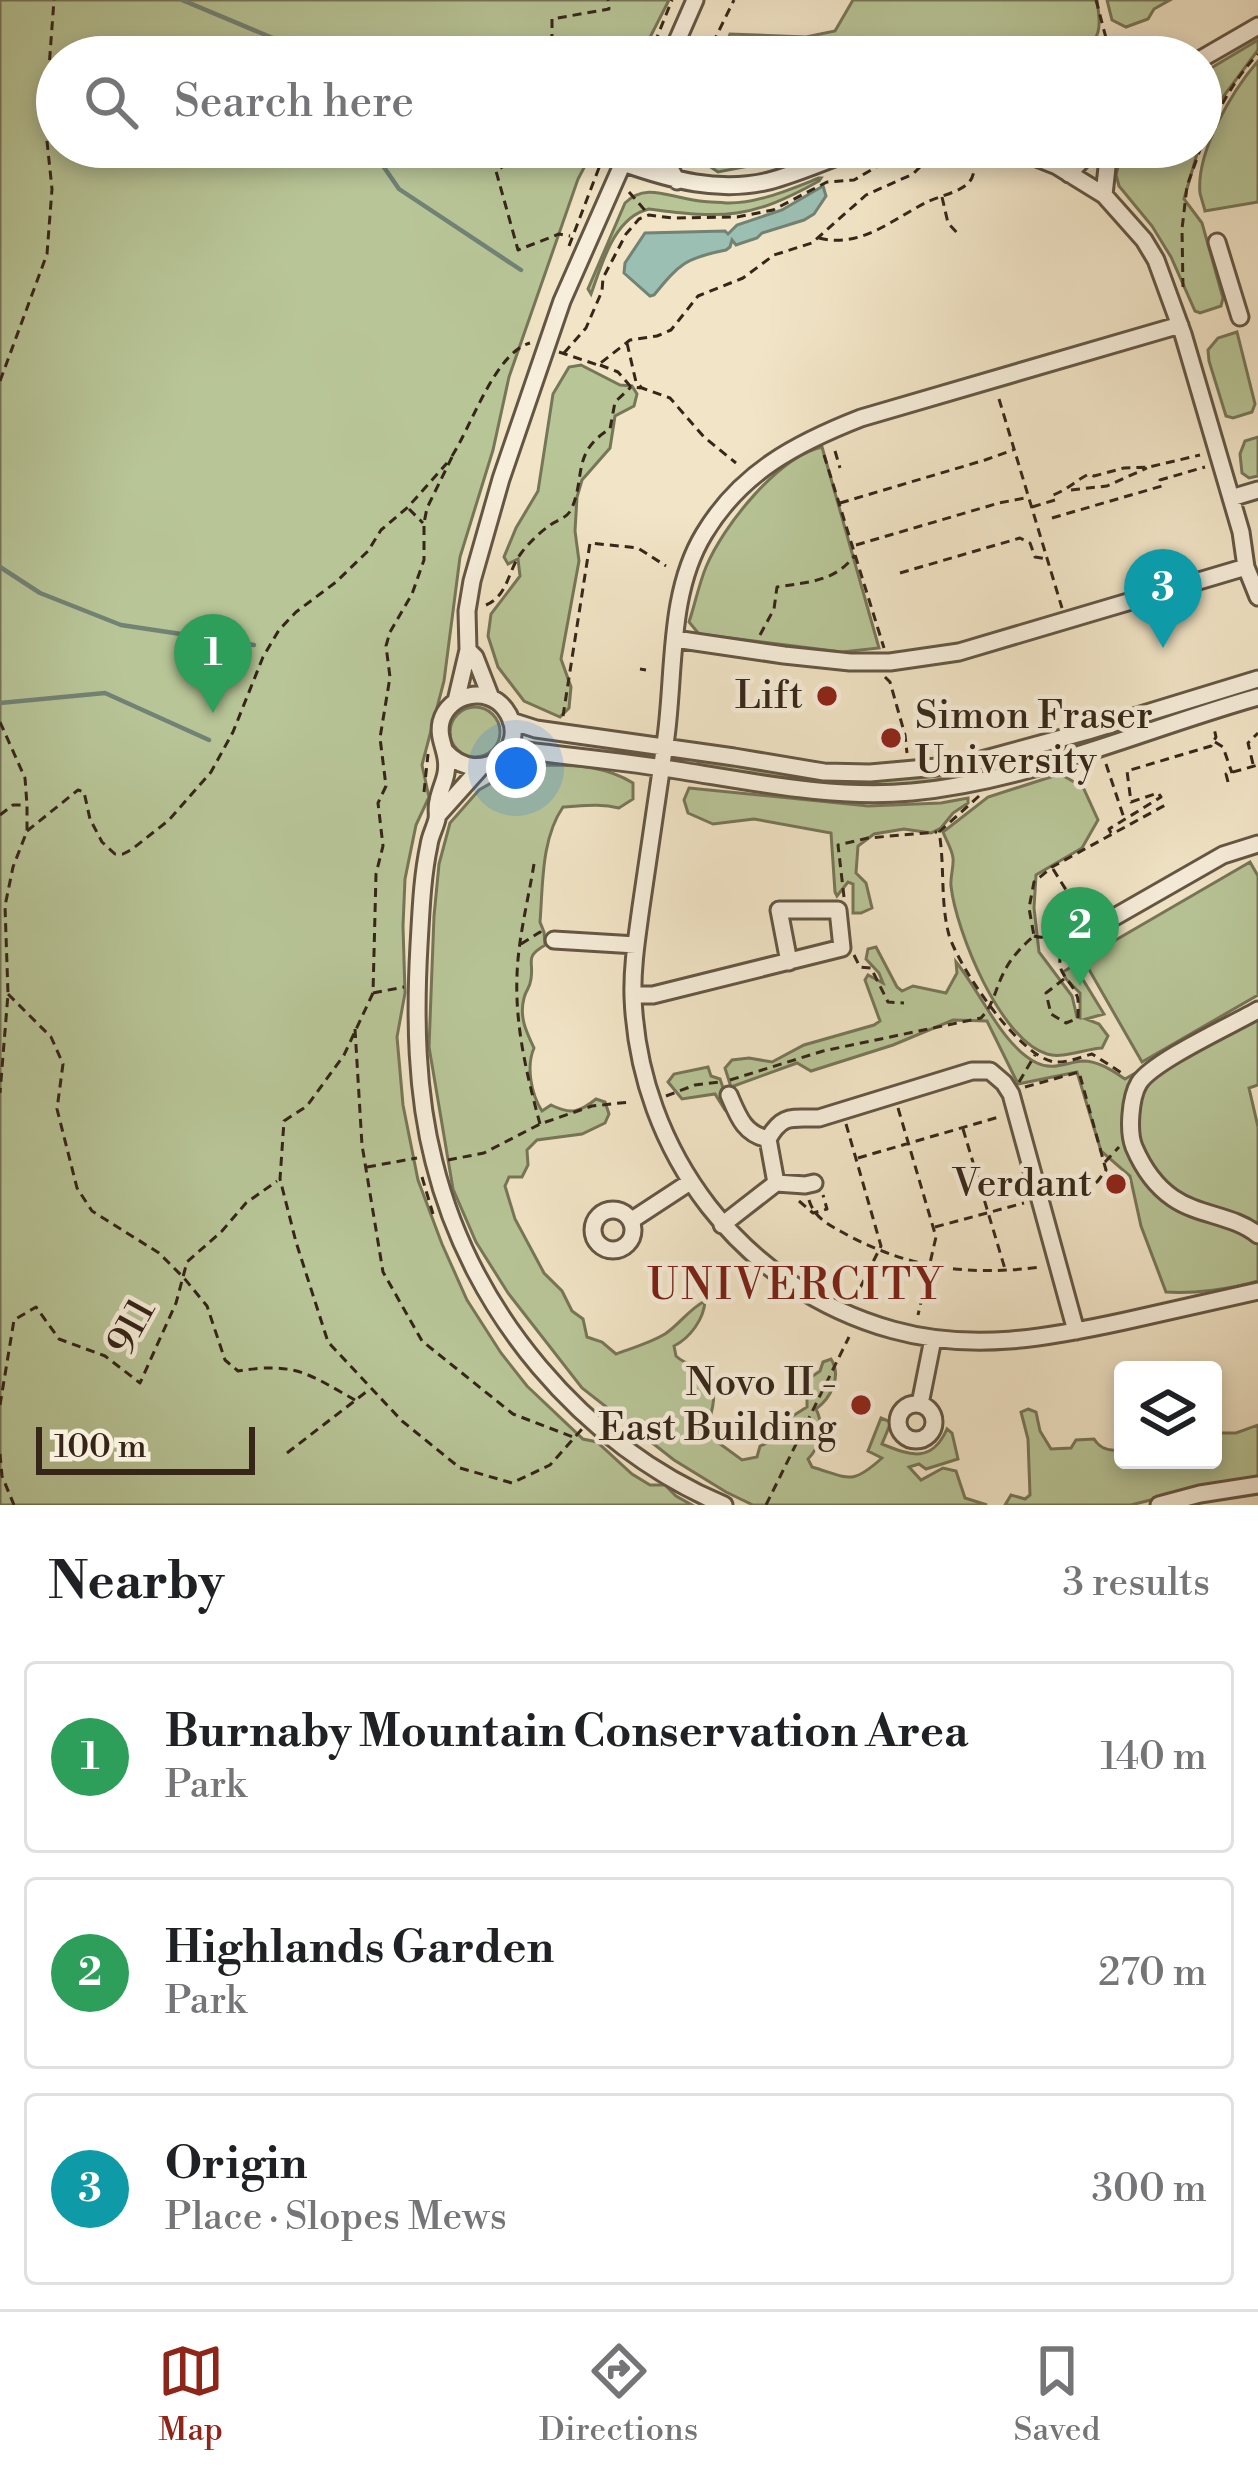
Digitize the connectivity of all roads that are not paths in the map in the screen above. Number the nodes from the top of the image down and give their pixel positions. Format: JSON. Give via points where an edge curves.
{"nodes":[{"id":1,"x":695,"y":0,"type":"edge"},
{"id":2,"x":1258,"y":26,"type":"edge"},
{"id":3,"x":679,"y":36,"type":"edge"},
{"id":4,"x":1222,"y":47,"type":"edge"},
{"id":5,"x":621,"y":168,"type":"edge"},
{"id":6,"x":652,"y":168,"type":"edge"},
{"id":7,"x":670,"y":168,"type":"edge"},
{"id":8,"x":806,"y":168,"type":"edge"},
{"id":9,"x":1058,"y":168,"type":"edge"},
{"id":10,"x":1075,"y":168,"type":"edge"},
{"id":11,"x":1106,"y":168,"type":"edge"},
{"id":12,"x":1069,"y":174,"type":"junction"},
{"id":13,"x":677,"y":181,"type":"junction"},
{"id":14,"x":1104,"y":195,"type":"junction"},
{"id":15,"x":1217,"y":242,"type":"dead end"},
{"id":16,"x":1240,"y":316,"type":"dead end"},
{"id":17,"x":1180,"y":325,"type":"junction"},
{"id":18,"x":1258,"y":490,"type":"edge"},
{"id":19,"x":1231,"y":498,"type":"junction"},
{"id":20,"x":1252,"y":560,"type":"edge"},
{"id":21,"x":1258,"y":597,"type":"edge"},
{"id":22,"x":675,"y":638,"type":"junction"},
{"id":23,"x":468,"y":650,"type":"junction"},
{"id":24,"x":1258,"y":679,"type":"edge"},
{"id":25,"x":491,"y":698,"type":"junction"},
{"id":26,"x":1258,"y":698,"type":"edge"},
{"id":27,"x":456,"y":701,"type":"junction"},
{"id":28,"x":512,"y":721,"type":"junction"},
{"id":29,"x":664,"y":748,"type":"junction"},
{"id":30,"x":445,"y":751,"type":"junction"},
{"id":31,"x":507,"y":751,"type":"junction"},
{"id":32,"x":482,"y":767,"type":"junction"},
{"id":33,"x":661,"y":767,"type":"junction"},
{"id":34,"x":438,"y":815,"type":"junction"},
{"id":35,"x":1258,"y":844,"type":"edge"},
{"id":36,"x":1097,"y":927,"type":"road end"},
{"id":37,"x":554,"y":940,"type":"road end"},
{"id":38,"x":636,"y":945,"type":"junction"},
{"id":39,"x":788,"y":962,"type":"junction"},
{"id":40,"x":633,"y":994,"type":"junction"},
{"id":41,"x":1258,"y":1010,"type":"edge"},
{"id":42,"x":729,"y":1095,"type":"dead end"},
{"id":43,"x":768,"y":1139,"type":"junction"},
{"id":44,"x":689,"y":1182,"type":"junction"},
{"id":45,"x":776,"y":1183,"type":"junction"},
{"id":46,"x":818,"y":1185,"type":"road end"},
{"id":47,"x":632,"y":1220,"type":"dead end"},
{"id":48,"x":722,"y":1225,"type":"junction"},
{"id":49,"x":1258,"y":1235,"type":"edge"},
{"id":50,"x":1258,"y":1292,"type":"edge"},
{"id":51,"x":1076,"y":1331,"type":"junction"},
{"id":52,"x":933,"y":1339,"type":"junction"},
{"id":53,"x":920,"y":1404,"type":"dead end"},
{"id":54,"x":1258,"y":1485,"type":"edge"},
{"id":55,"x":724,"y":1505,"type":"edge"},
{"id":56,"x":1159,"y":1505,"type":"edge"}],
"edges":[{"from":1,"to":3,"type":"street"},
{"from":2,"to":4,"type":"street"},
{"from":5,"to":23,"type":"street","via":[[562,301],[501,479],[467,611]]},
{"from":6,"to":13,"type":"street"},
{"from":7,"to":13,"type":"street"},
{"from":8,"to":13,"type":"street","via":[[766,182]]},
{"from":9,"to":12,"type":"street"},
{"from":10,"to":12,"type":"street"},
{"from":11,"to":14,"type":"street"},
{"from":12,"to":14,"type":"street"},
{"from":14,"to":17,"type":"street","via":[[1156,260]]},
{"from":15,"to":16,"type":"street"},
{"from":17,"to":19,"type":"street"},
{"from":17,"to":22,"type":"street","via":[[861,418],[771,460],[704,534]]},
{"from":18,"to":19,"type":"street"},
{"from":19,"to":20,"type":"street"},
{"from":20,"to":21,"type":"street"},
{"from":20,"to":22,"type":"street","via":[[959,652],[850,662]]},
{"from":22,"to":29,"type":"street"},
{"from":23,"to":25,"type":"street"},
{"from":23,"to":27,"type":"street"},
{"from":24,"to":29,"type":"street","via":[[948,766],[824,772]]},
{"from":25,"to":27,"type":"street"},
{"from":25,"to":28,"type":"street"},
{"from":26,"to":33,"type":"street","via":[[1048,763],[913,792],[822,791]]},
{"from":27,"to":30,"type":"street","via":[[442,719]]},
{"from":28,"to":29,"type":"street"},
{"from":28,"to":31,"type":"street"},
{"from":29,"to":33,"type":"street"},
{"from":30,"to":32,"type":"street"},
{"from":30,"to":34,"type":"street"},
{"from":31,"to":32,"type":"street"},
{"from":31,"to":33,"type":"street"},
{"from":32,"to":34,"type":"street"},
{"from":33,"to":38,"type":"street"},
{"from":34,"to":55,"type":"street","via":[[423,886],[418,1058],[434,1163],[456,1228],[507,1325],[570,1400],[657,1471]]},
{"from":35,"to":36,"type":"street","via":[[1222,855]]},
{"from":37,"to":38,"type":"street"},
{"from":38,"to":40,"type":"street"},
{"from":39,"to":39,"type":"street","via":[[842,948],[838,910],[779,910]]},
{"from":39,"to":40,"type":"street"},
{"from":40,"to":44,"type":"street","via":[[651,1102]]},
{"from":41,"to":49,"type":"street","via":[[1138,1084],[1130,1129],[1143,1168],[1169,1196]]},
{"from":42,"to":43,"type":"street","via":[[754,1137]]},
{"from":43,"to":45,"type":"street"},
{"from":43,"to":51,"type":"street","via":[[793,1117],[819,1118],[990,1071],[1011,1094]]},
{"from":44,"to":47,"type":"street"},
{"from":44,"to":48,"type":"street"},
{"from":45,"to":46,"type":"street"},
{"from":45,"to":48,"type":"street"},
{"from":48,"to":52,"type":"street","via":[[820,1301]]},
{"from":50,"to":51,"type":"street"},
{"from":51,"to":52,"type":"street","via":[[998,1342]]},
{"from":52,"to":53,"type":"street"},
{"from":54,"to":56,"type":"street"}]}
